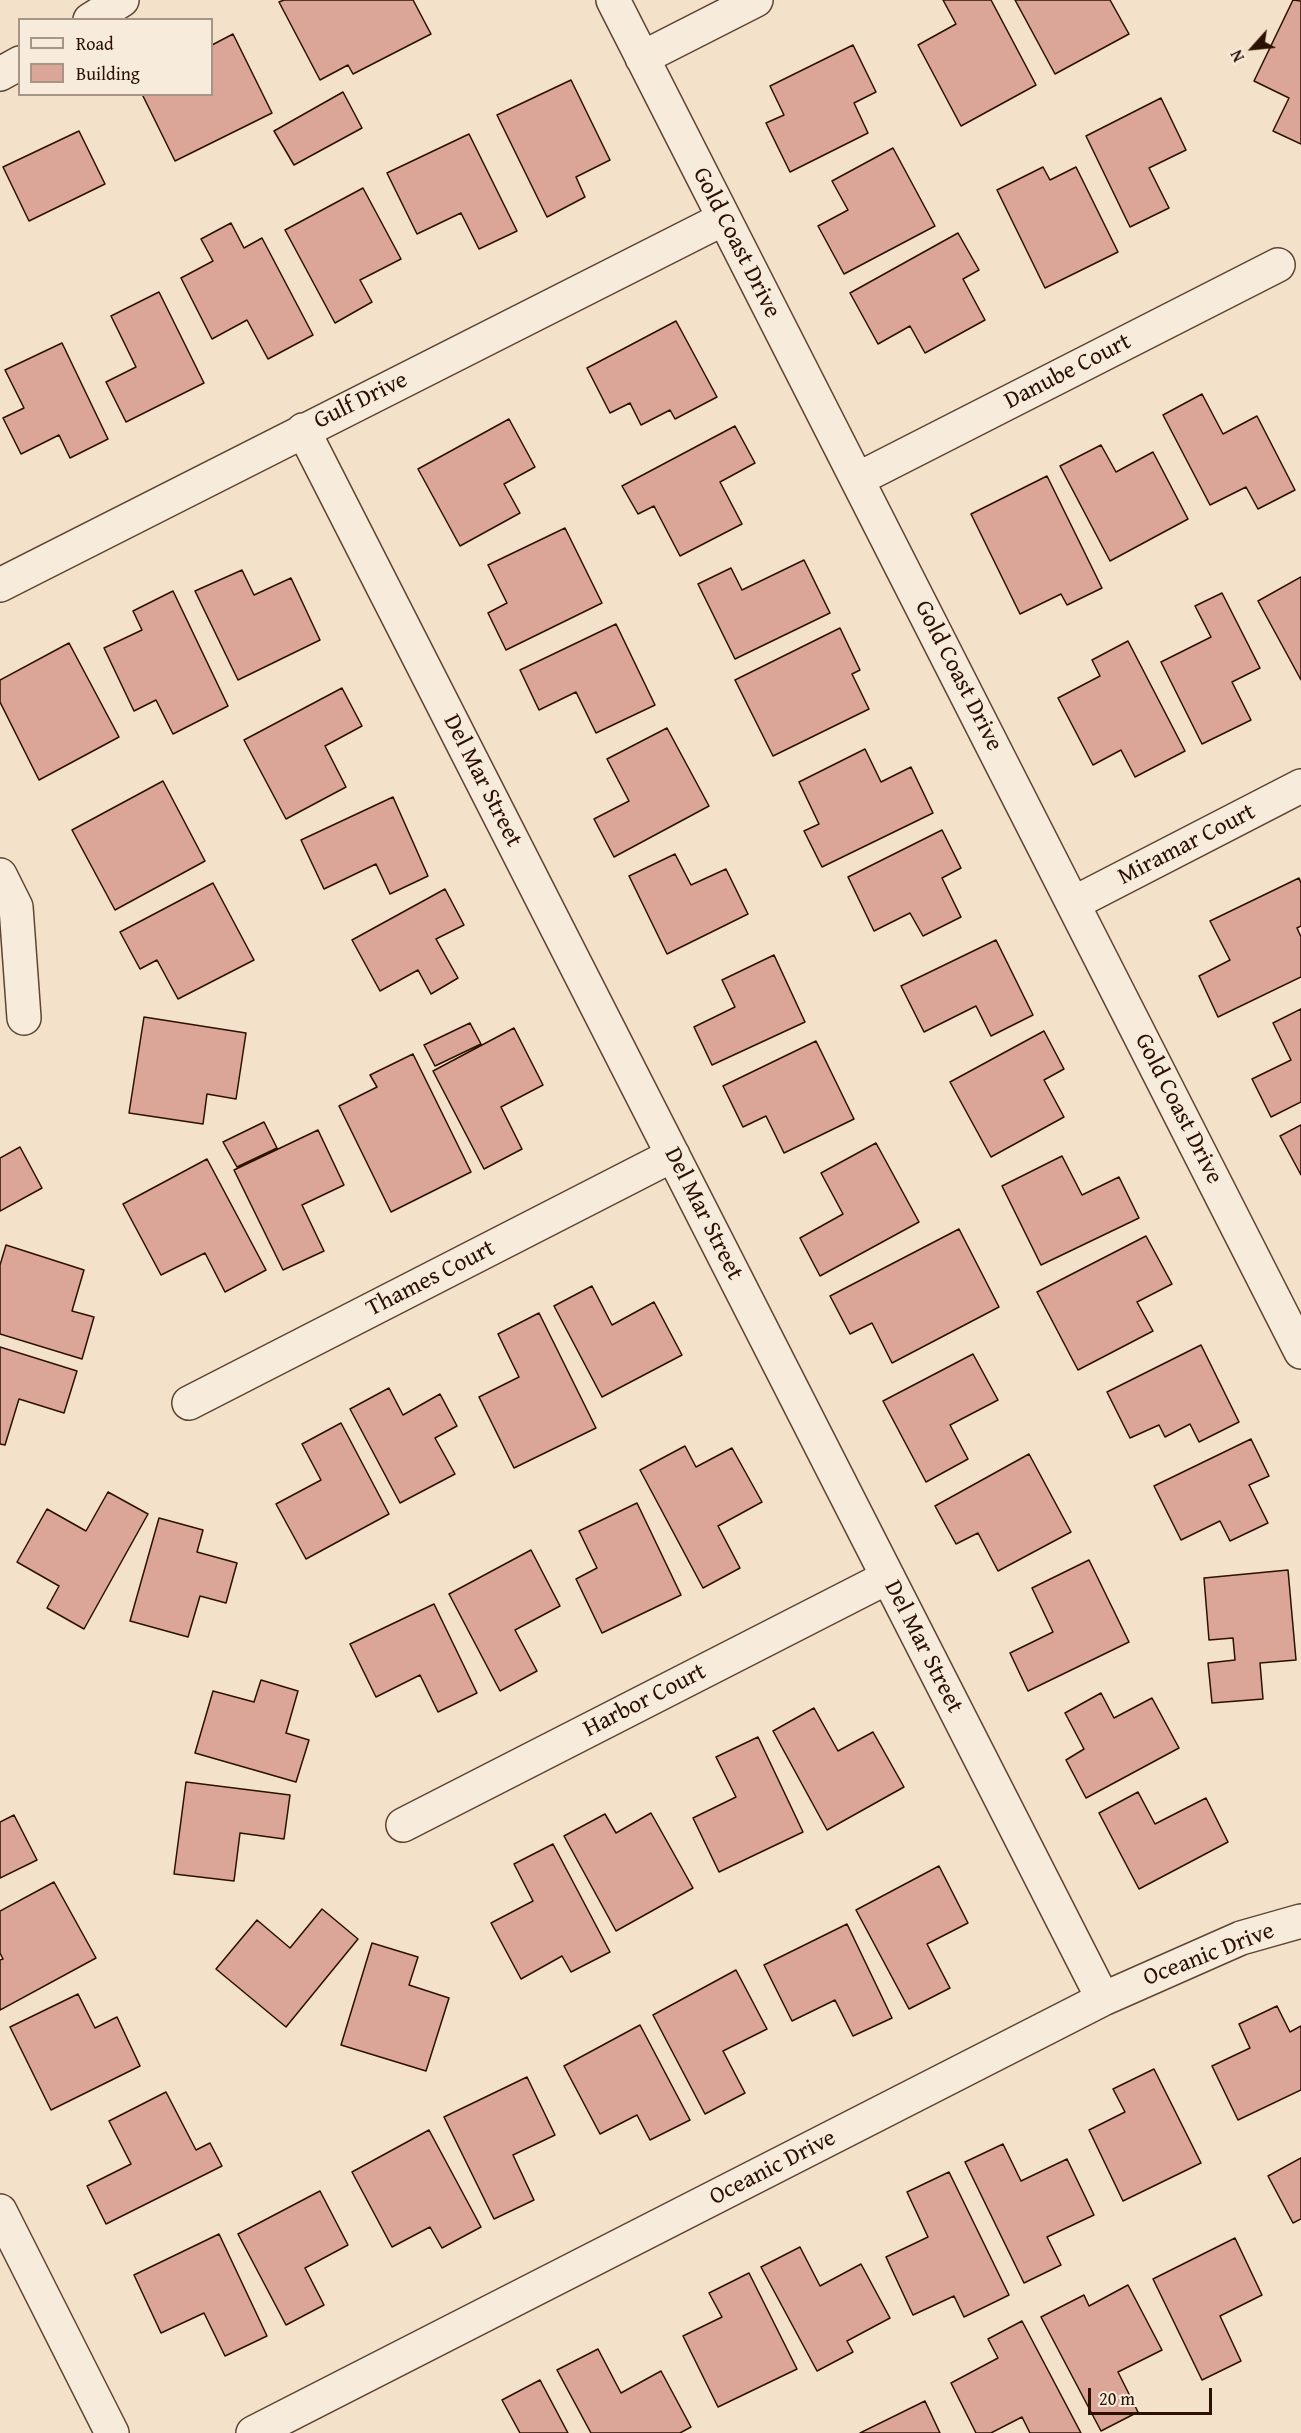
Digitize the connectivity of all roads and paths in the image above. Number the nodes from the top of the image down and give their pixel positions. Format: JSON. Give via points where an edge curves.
{"nodes":[{"id":1,"x":122,"y":0,"type":"edge"},
{"id":2,"x":613,"y":0,"type":"edge"},
{"id":3,"x":756,"y":0,"type":"edge"},
{"id":4,"x":93,"y":18,"type":"edge"},
{"id":5,"x":642,"y":58,"type":"junction"},
{"id":6,"x":18,"y":64,"type":"edge"},
{"id":7,"x":0,"y":74,"type":"edge"},
{"id":8,"x":723,"y":219,"type":"junction"},
{"id":9,"x":1278,"y":265,"type":"dead end"},
{"id":10,"x":303,"y":429,"type":"junction"},
{"id":11,"x":858,"y":479,"type":"junction"},
{"id":12,"x":0,"y":585,"type":"edge"},
{"id":13,"x":1301,"y":786,"type":"edge"},
{"id":14,"x":0,"y":875,"type":"edge"},
{"id":15,"x":1074,"y":903,"type":"junction"},
{"id":16,"x":24,"y":1018,"type":"dead end"},
{"id":17,"x":673,"y":1155,"type":"junction"},
{"id":18,"x":1293,"y":1318,"type":"edge"},
{"id":19,"x":1301,"y":1352,"type":"edge"},
{"id":20,"x":189,"y":1403,"type":"dead end"},
{"id":21,"x":888,"y":1577,"type":"junction"},
{"id":22,"x":402,"y":1825,"type":"dead end"},
{"id":23,"x":1301,"y":1921,"type":"edge"},
{"id":24,"x":1103,"y":1999,"type":"junction"},
{"id":25,"x":0,"y":2211,"type":"edge"},
{"id":26,"x":112,"y":2433,"type":"edge"},
{"id":27,"x":253,"y":2433,"type":"edge"}],
"edges":[{"from":1,"to":4,"type":"street"},
{"from":2,"to":5,"type":"street","name":"Gold Coast Drive"},
{"from":3,"to":5,"type":"street"},
{"from":5,"to":8,"type":"street","name":"Gold Coast Drive"},
{"from":6,"to":7,"type":"street"},
{"from":8,"to":10,"type":"street","name":"Gulf Drive"},
{"from":8,"to":11,"type":"street","name":"Gold Coast Drive"},
{"from":9,"to":11,"type":"street","name":"Danube Court"},
{"from":10,"to":12,"type":"street","name":"Gulf Drive"},
{"from":10,"to":17,"type":"street","name":"Del Mar Street"},
{"from":11,"to":15,"type":"street","name":"Gold Coast Drive"},
{"from":13,"to":15,"type":"street","name":"Miramar Court"},
{"from":14,"to":16,"type":"street","via":[[16,907]]},
{"from":15,"to":18,"type":"street","name":"Gold Coast Drive"},
{"from":17,"to":20,"type":"street","name":"Thames Court"},
{"from":17,"to":21,"type":"street","name":"Del Mar Street"},
{"from":18,"to":19,"type":"street","name":"Gold Coast Drive"},
{"from":21,"to":22,"type":"street","name":"Harbor Court"},
{"from":21,"to":24,"type":"street","name":"Del Mar Street"},
{"from":23,"to":24,"type":"street","name":"Oceanic Drive","via":[[1241,1938]]},
{"from":24,"to":27,"type":"street","name":"Oceanic Drive"},
{"from":25,"to":26,"type":"street"}]}
